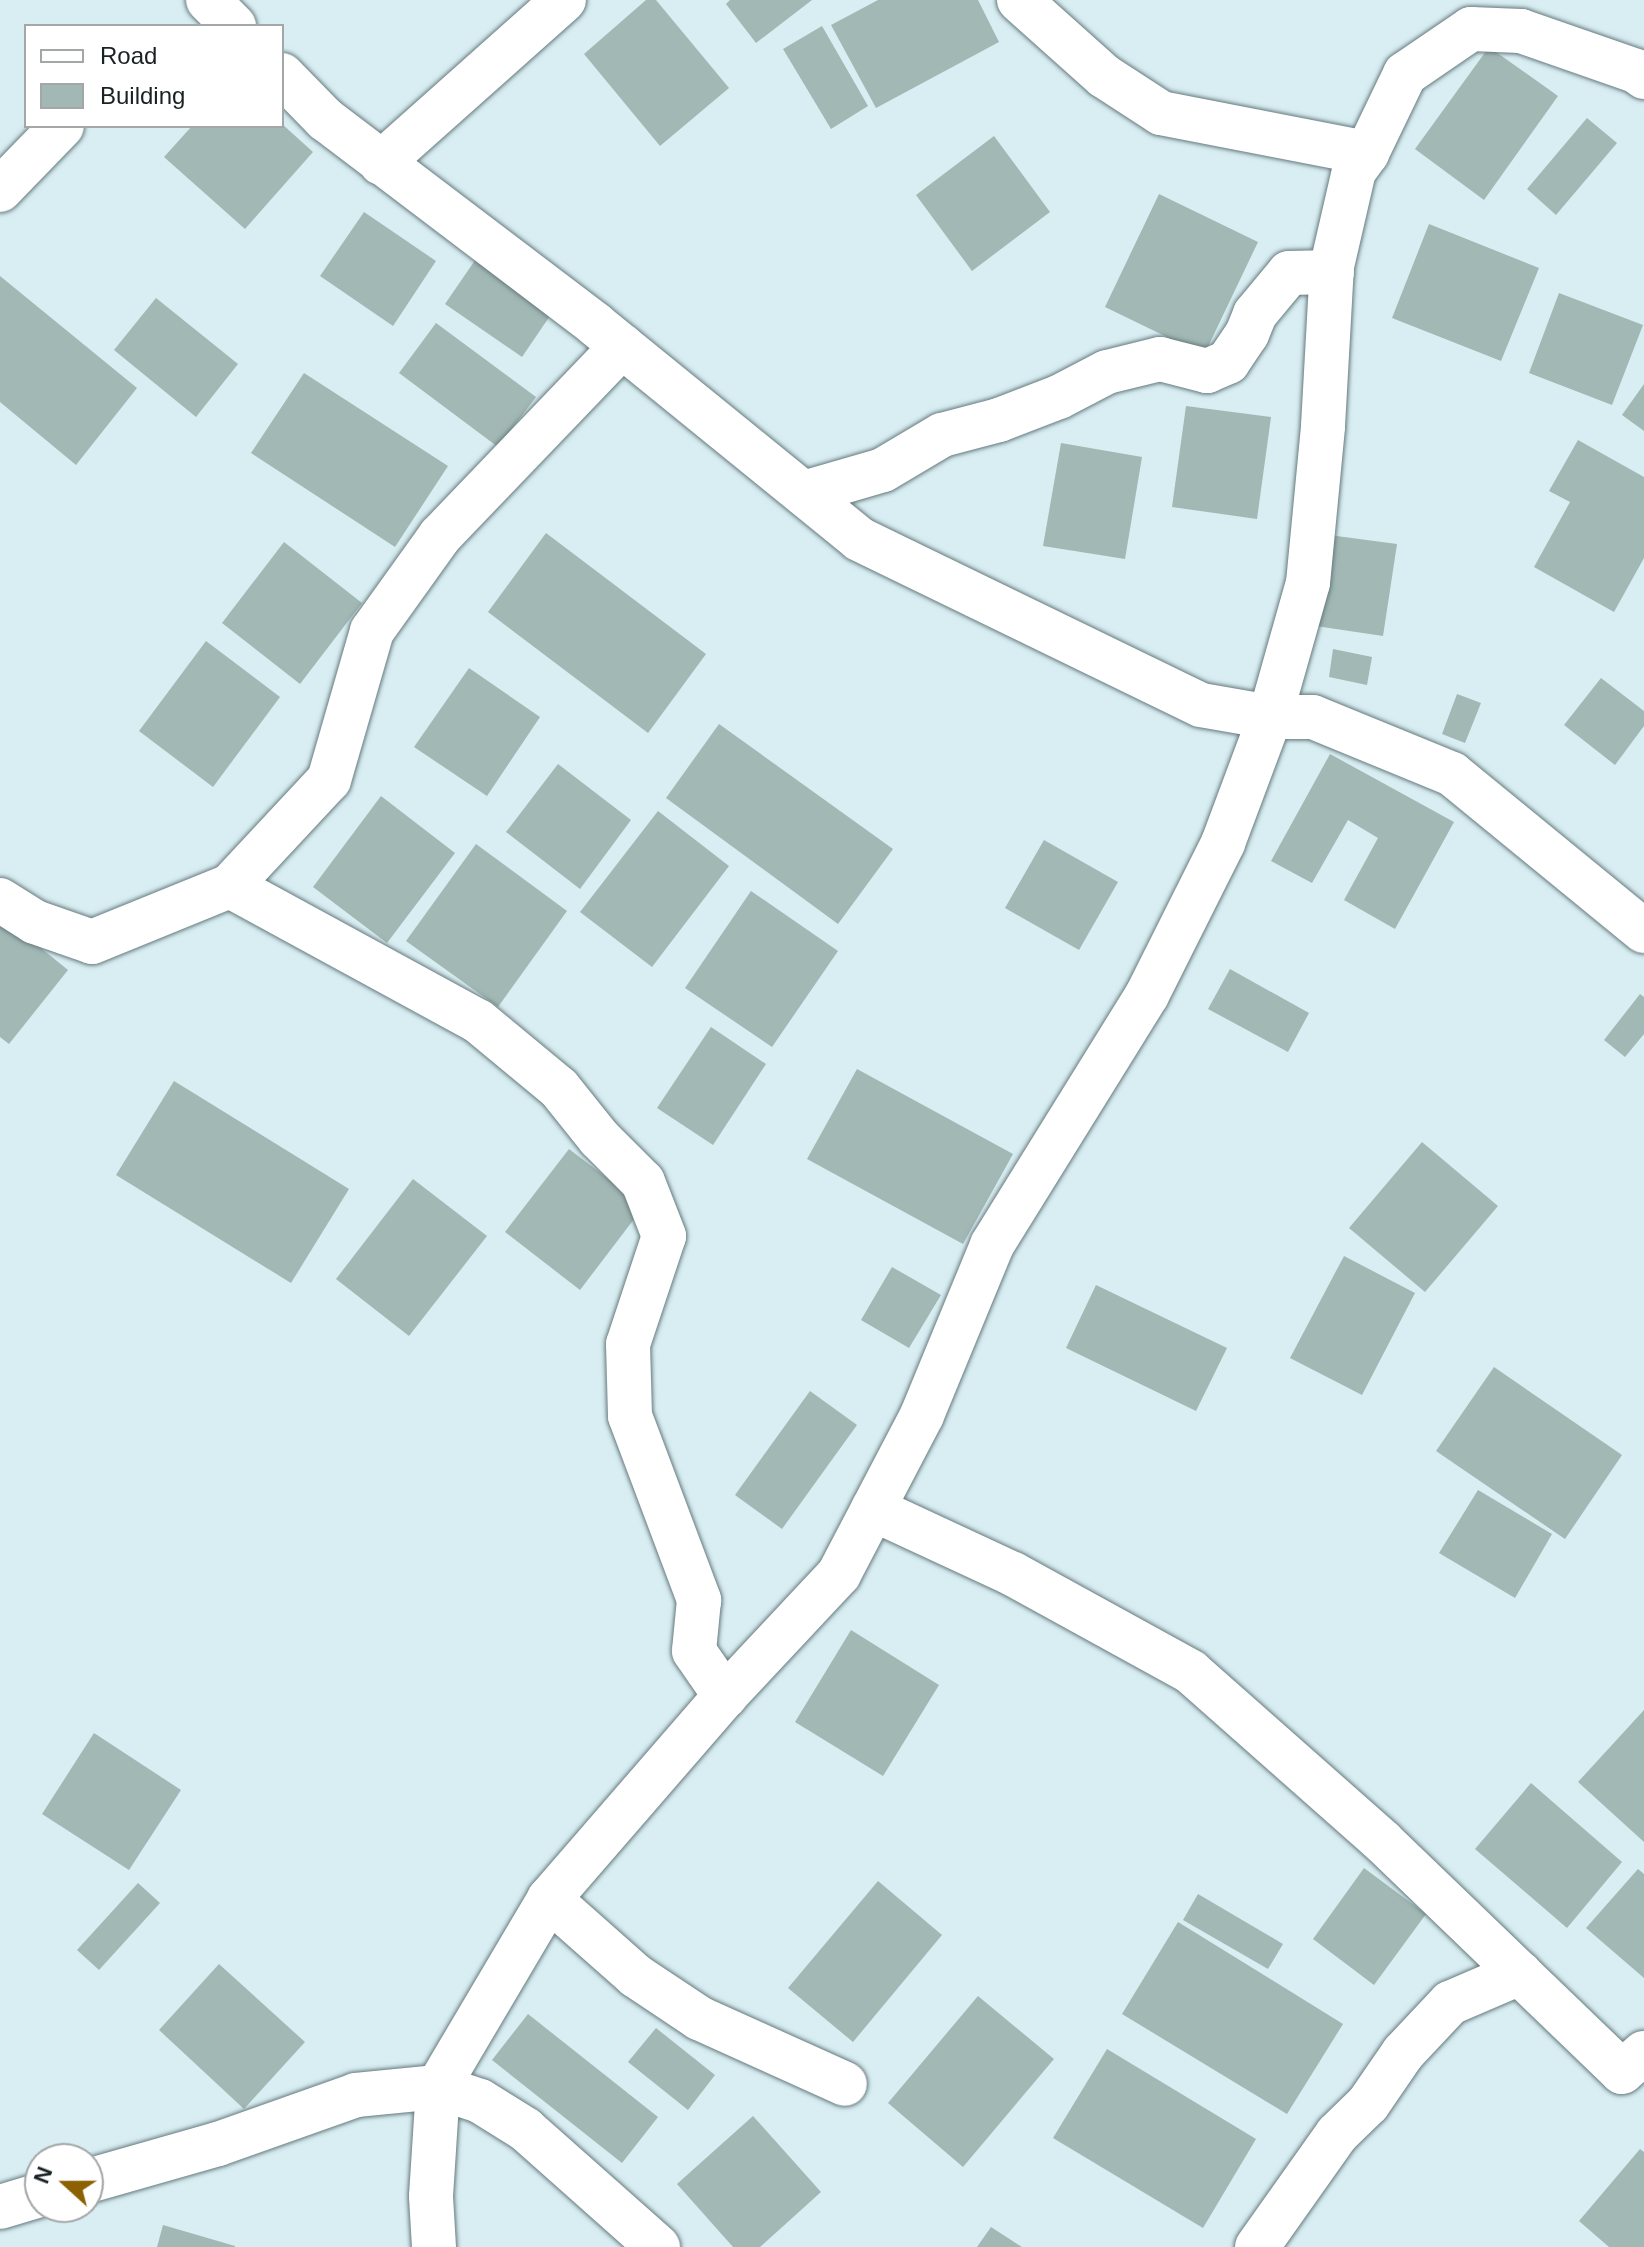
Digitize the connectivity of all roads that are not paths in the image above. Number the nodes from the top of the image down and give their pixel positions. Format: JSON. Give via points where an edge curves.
{"nodes":[{"id":1,"x":564,"y":0,"type":"edge"},
{"id":2,"x":1019,"y":0,"type":"edge"},
{"id":3,"x":284,"y":77,"type":"edge"},
{"id":4,"x":1644,"y":77,"type":"edge"},
{"id":5,"x":60,"y":128,"type":"edge"},
{"id":6,"x":1367,"y":153,"type":"junction"},
{"id":7,"x":381,"y":163,"type":"junction"},
{"id":8,"x":0,"y":190,"type":"edge"},
{"id":9,"x":1332,"y":272,"type":"junction"},
{"id":10,"x":622,"y":346,"type":"junction"},
{"id":11,"x":804,"y":493,"type":"junction"},
{"id":12,"x":1270,"y":717,"type":"junction"},
{"id":13,"x":230,"y":886,"type":"junction"},
{"id":14,"x":0,"y":900,"type":"edge"},
{"id":15,"x":1644,"y":931,"type":"edge"},
{"id":16,"x":873,"y":1509,"type":"junction"},
{"id":17,"x":725,"y":1696,"type":"junction"},
{"id":18,"x":549,"y":1899,"type":"junction"},
{"id":19,"x":1520,"y":1973,"type":"junction"},
{"id":20,"x":1637,"y":2074,"type":"edge"},
{"id":21,"x":845,"y":2084,"type":"dead end"},
{"id":22,"x":438,"y":2087,"type":"junction"},
{"id":23,"x":104,"y":2176,"type":"edge"},
{"id":24,"x":24,"y":2200,"type":"edge"},
{"id":25,"x":0,"y":2207,"type":"edge"},
{"id":26,"x":434,"y":2247,"type":"edge"},
{"id":27,"x":658,"y":2247,"type":"edge"},
{"id":28,"x":1257,"y":2247,"type":"edge"}],
"edges":[{"from":1,"to":7,"type":"street"},
{"from":2,"to":6,"type":"street","via":[[1104,76],[1161,113]]},
{"from":3,"to":7,"type":"street","via":[[325,119]]},
{"from":4,"to":6,"type":"street","via":[[1521,31],[1471,29],[1405,74]]},
{"from":5,"to":8,"type":"street"},
{"from":6,"to":9,"type":"street","via":[[1354,171]]},
{"from":7,"to":10,"type":"street"},
{"from":9,"to":11,"type":"street","via":[[1289,273],[1255,314],[1228,362],[1207,371],[1160,359],[1107,372],[1035,406],[942,435],[883,470]]},
{"from":9,"to":12,"type":"street","via":[[1308,583]]},
{"from":10,"to":11,"type":"street"},
{"from":10,"to":13,"type":"street","via":[[440,536],[372,631],[329,780]]},
{"from":11,"to":12,"type":"street","via":[[859,539],[1201,705]]},
{"from":12,"to":15,"type":"street","via":[[1313,717],[1452,774]]},
{"from":12,"to":16,"type":"street","via":[[1223,843],[1147,995],[992,1245],[922,1415]]},
{"from":13,"to":14,"type":"street","via":[[92,942],[35,922]]},
{"from":13,"to":17,"type":"street","via":[[478,1021],[559,1088],[643,1182],[664,1236],[628,1344],[630,1416],[699,1600],[694,1651]]},
{"from":16,"to":17,"type":"street","via":[[839,1574]]},
{"from":16,"to":19,"type":"street","via":[[1013,1574],[1191,1672],[1382,1841]]},
{"from":17,"to":18,"type":"street"},
{"from":18,"to":21,"type":"street","via":[[636,1976],[699,2018]]},
{"from":18,"to":22,"type":"street"},
{"from":19,"to":20,"type":"street"},
{"from":19,"to":28,"type":"street","via":[[1450,2003],[1337,2134]]},
{"from":22,"to":23,"type":"street","via":[[356,2095],[218,2144]]},
{"from":22,"to":26,"type":"street","via":[[431,2196]]},
{"from":22,"to":27,"type":"street","via":[[480,2101],[525,2129]]},
{"from":24,"to":25,"type":"street"}]}
